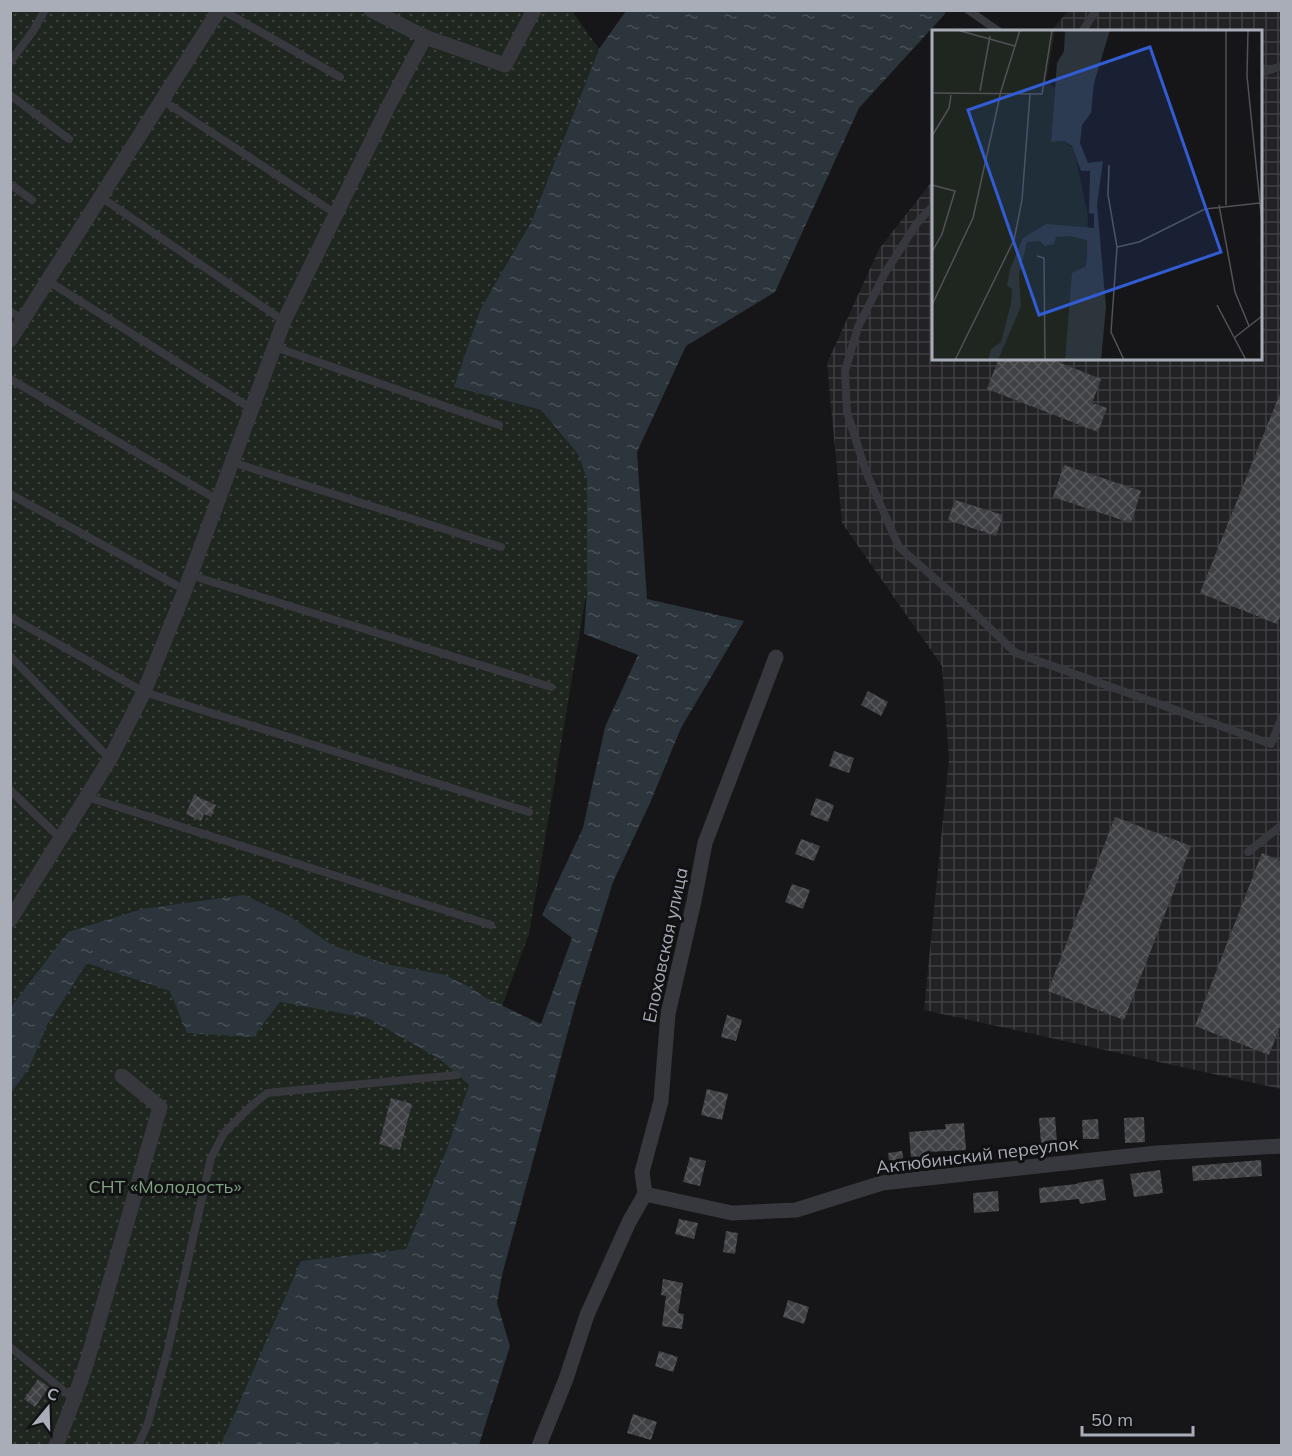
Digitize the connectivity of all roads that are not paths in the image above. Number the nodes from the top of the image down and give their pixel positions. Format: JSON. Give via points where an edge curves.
{"nodes":[{"id":1,"x":45,"y":10,"type":"edge"},
{"id":2,"x":221,"y":10,"type":"edge"},
{"id":3,"x":371,"y":10,"type":"edge"},
{"id":4,"x":534,"y":10,"type":"edge"},
{"id":5,"x":968,"y":10,"type":"edge"},
{"id":6,"x":1096,"y":10,"type":"edge"},
{"id":7,"x":997,"y":30,"type":"edge"},
{"id":8,"x":1083,"y":30,"type":"edge"},
{"id":9,"x":425,"y":37,"type":"junction"},
{"id":10,"x":10,"y":62,"type":"edge"},
{"id":11,"x":1281,"y":66,"type":"edge"},
{"id":12,"x":1262,"y":73,"type":"edge"},
{"id":13,"x":340,"y":77,"type":"dead end"},
{"id":14,"x":10,"y":95,"type":"edge"},
{"id":15,"x":162,"y":100,"type":"junction"},
{"id":16,"x":69,"y":139,"type":"dead end"},
{"id":17,"x":10,"y":184,"type":"edge"},
{"id":18,"x":102,"y":198,"type":"junction"},
{"id":19,"x":32,"y":200,"type":"dead end"},
{"id":20,"x":932,"y":205,"type":"edge"},
{"id":21,"x":336,"y":214,"type":"junction"},
{"id":22,"x":48,"y":281,"type":"junction"},
{"id":23,"x":17,"y":315,"type":"edge"},
{"id":24,"x":284,"y":321,"type":"junction"},
{"id":25,"x":10,"y":340,"type":"edge"},
{"id":26,"x":275,"y":347,"type":"junction"},
{"id":27,"x":10,"y":379,"type":"edge"},
{"id":28,"x":252,"y":409,"type":"junction"},
{"id":29,"x":499,"y":425,"type":"dead end"},
{"id":30,"x":232,"y":462,"type":"junction"},
{"id":31,"x":10,"y":494,"type":"edge"},
{"id":32,"x":218,"y":500,"type":"junction"},
{"id":33,"x":501,"y":547,"type":"dead end"},
{"id":34,"x":190,"y":575,"type":"junction"},
{"id":35,"x":184,"y":590,"type":"junction"},
{"id":36,"x":10,"y":617,"type":"edge"},
{"id":37,"x":10,"y":656,"type":"edge"},
{"id":38,"x":776,"y":657,"type":"dead end"},
{"id":39,"x":551,"y":687,"type":"dead end"},
{"id":40,"x":144,"y":692,"type":"junction"},
{"id":41,"x":1281,"y":717,"type":"edge"},
{"id":42,"x":110,"y":759,"type":"junction"},
{"id":43,"x":10,"y":790,"type":"edge"},
{"id":44,"x":87,"y":796,"type":"junction"},
{"id":45,"x":529,"y":812,"type":"dead end"},
{"id":46,"x":1281,"y":825,"type":"edge"},
{"id":47,"x":61,"y":839,"type":"junction"},
{"id":48,"x":1248,"y":852,"type":"dead end"},
{"id":49,"x":10,"y":920,"type":"edge"},
{"id":50,"x":491,"y":925,"type":"dead end"},
{"id":51,"x":457,"y":1075,"type":"dead end"},
{"id":52,"x":122,"y":1076,"type":"dead end"},
{"id":53,"x":1281,"y":1146,"type":"edge"},
{"id":54,"x":645,"y":1194,"type":"junction"},
{"id":55,"x":10,"y":1347,"type":"edge"},
{"id":56,"x":74,"y":1400,"type":"junction"},
{"id":57,"x":56,"y":1446,"type":"edge"},
{"id":58,"x":138,"y":1446,"type":"edge"},
{"id":59,"x":539,"y":1446,"type":"edge"}],
"edges":[{"from":1,"to":10,"type":"lane"},
{"from":2,"to":13,"type":"lane"},
{"from":2,"to":15,"type":"street"},
{"from":3,"to":9,"type":"street"},
{"from":4,"to":9,"type":"street","via":[[505,65]]},
{"from":5,"to":7,"type":"lane"},
{"from":6,"to":8,"type":"lane"},
{"from":9,"to":21,"type":"street"},
{"from":11,"to":12,"type":"lane"},
{"from":14,"to":16,"type":"lane"},
{"from":15,"to":18,"type":"street"},
{"from":15,"to":21,"type":"lane"},
{"from":17,"to":19,"type":"lane"},
{"from":18,"to":22,"type":"street"},
{"from":18,"to":24,"type":"lane"},
{"from":20,"to":41,"type":"lane","via":[[885,273],[858,327],[845,371],[847,412],[866,472],[899,547],[1016,653],[1271,744]]},
{"from":21,"to":24,"type":"street"},
{"from":22,"to":23,"type":"street"},
{"from":22,"to":28,"type":"lane"},
{"from":23,"to":25,"type":"street"},
{"from":24,"to":26,"type":"street"},
{"from":26,"to":28,"type":"street"},
{"from":26,"to":29,"type":"lane"},
{"from":27,"to":32,"type":"lane"},
{"from":28,"to":30,"type":"street"},
{"from":30,"to":32,"type":"street"},
{"from":30,"to":33,"type":"lane"},
{"from":31,"to":35,"type":"lane"},
{"from":32,"to":34,"type":"street"},
{"from":34,"to":35,"type":"street"},
{"from":34,"to":39,"type":"lane"},
{"from":35,"to":40,"type":"street"},
{"from":36,"to":40,"type":"lane"},
{"from":37,"to":42,"type":"lane"},
{"from":38,"to":54,"type":"street","name":"Елоховская улица","via":[[705,843],[668,1014],[662,1101],[642,1172]]},
{"from":40,"to":42,"type":"street"},
{"from":40,"to":45,"type":"lane"},
{"from":42,"to":44,"type":"street"},
{"from":43,"to":47,"type":"lane"},
{"from":44,"to":47,"type":"street"},
{"from":44,"to":50,"type":"lane"},
{"from":46,"to":48,"type":"lane"},
{"from":47,"to":49,"type":"street"},
{"from":51,"to":58,"type":"lane","via":[[267,1093],[224,1133],[211,1158],[168,1349]]},
{"from":52,"to":56,"type":"street","via":[[160,1107]]},
{"from":53,"to":54,"type":"street","name":"Актюбинский переулок","via":[[1157,1154],[882,1183],[796,1210],[732,1213]]},
{"from":54,"to":59,"type":"street","via":[[587,1315]]},
{"from":55,"to":56,"type":"lane"},
{"from":56,"to":57,"type":"street"}]}
